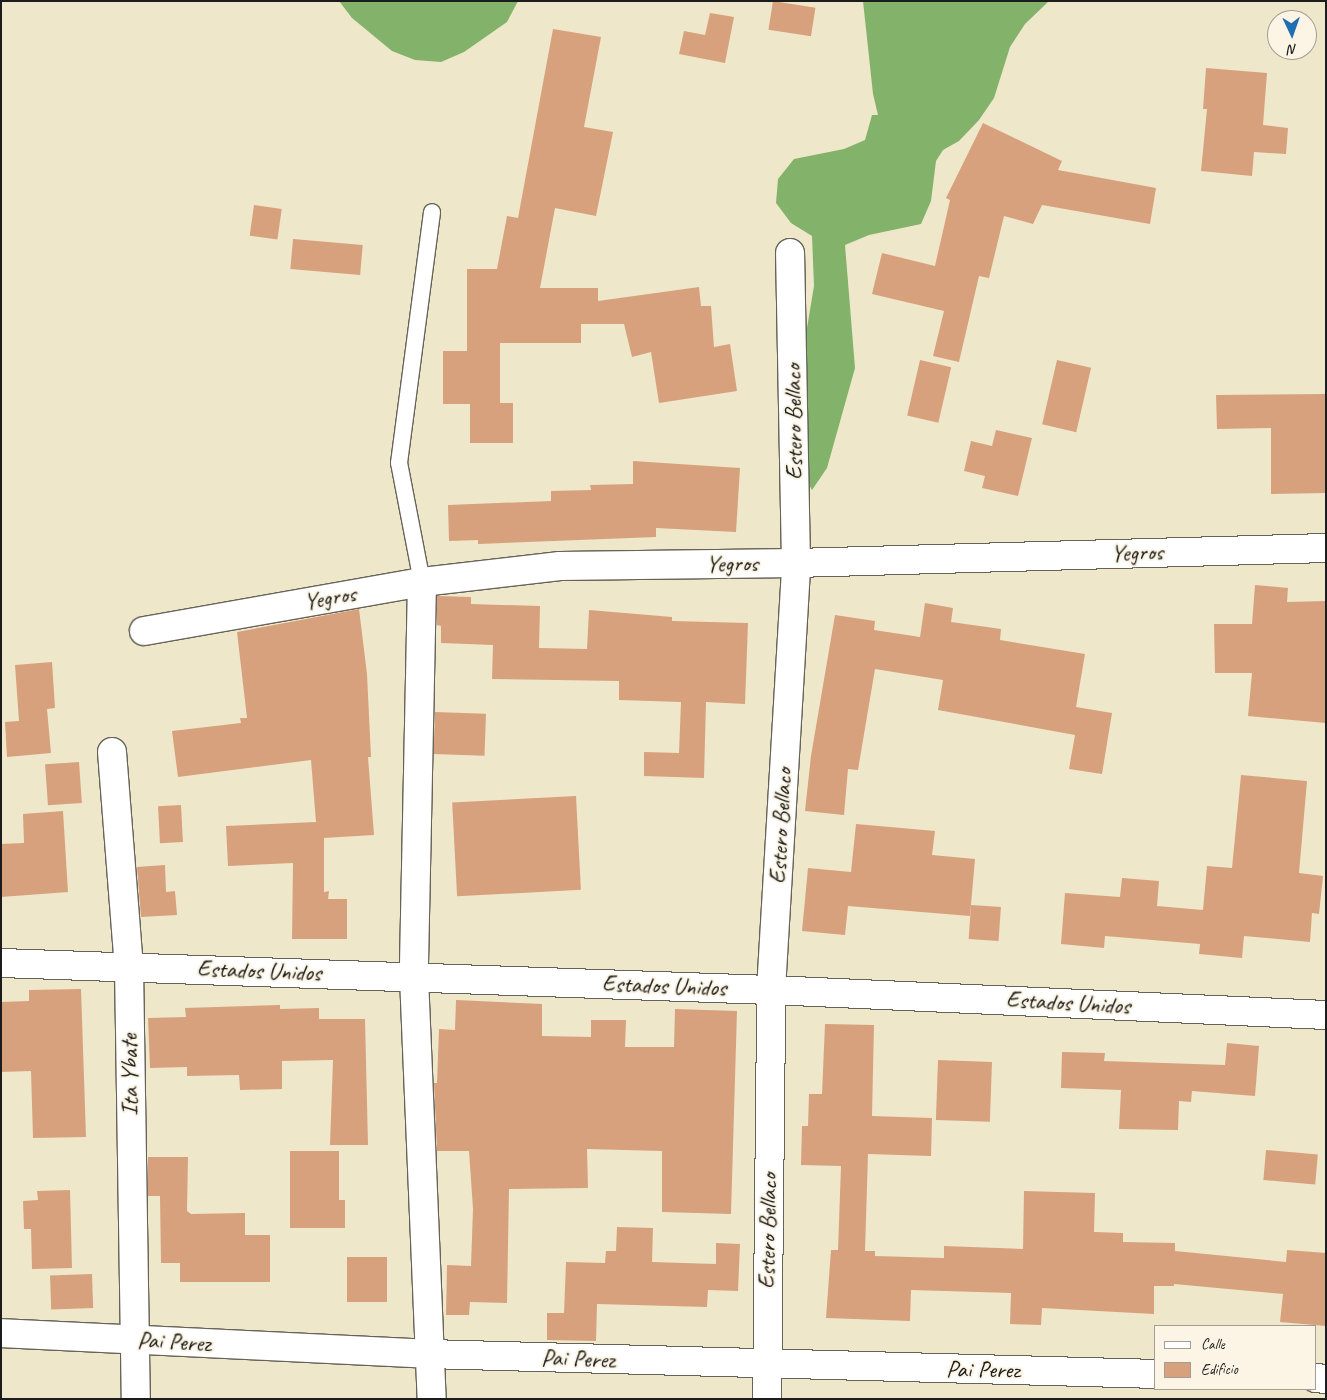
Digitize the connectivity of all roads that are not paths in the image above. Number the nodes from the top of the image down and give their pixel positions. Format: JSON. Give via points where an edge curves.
{"nodes":[{"id":1,"x":432,"y":212,"type":"dead end"},
{"id":2,"x":790,"y":254,"type":"dead end"},
{"id":3,"x":1326,"y":548,"type":"edge"},
{"id":4,"x":796,"y":563,"type":"junction"},
{"id":5,"x":422,"y":582,"type":"junction"},
{"id":6,"x":144,"y":631,"type":"dead end"},
{"id":7,"x":112,"y":752,"type":"dead end"},
{"id":8,"x":1,"y":963,"type":"edge"},
{"id":9,"x":129,"y":967,"type":"junction"},
{"id":10,"x":414,"y":977,"type":"junction"},
{"id":11,"x":771,"y":990,"type":"junction"},
{"id":12,"x":1326,"y":1015,"type":"edge"},
{"id":13,"x":1,"y":1333,"type":"edge"},
{"id":14,"x":135,"y":1340,"type":"junction"},
{"id":15,"x":428,"y":1354,"type":"junction"},
{"id":16,"x":766,"y":1365,"type":"junction"},
{"id":17,"x":1154,"y":1374,"type":"edge"},
{"id":18,"x":136,"y":1399,"type":"edge"},
{"id":19,"x":432,"y":1399,"type":"edge"},
{"id":20,"x":766,"y":1399,"type":"edge"}],
"edges":[{"from":1,"to":5,"type":"lane","via":[[399,462]]},
{"from":2,"to":4,"type":"street","name":"Estero Bellaco"},
{"from":3,"to":4,"type":"street","name":"Yegros"},
{"from":4,"to":5,"type":"street","name":"Yegros","via":[[560,566]]},
{"from":4,"to":11,"type":"street","name":"Estero Bellaco"},
{"from":5,"to":6,"type":"street","name":"Yegros"},
{"from":5,"to":10,"type":"street"},
{"from":7,"to":9,"type":"street","name":"Ita Ybate"},
{"from":8,"to":9,"type":"street","name":"Estados Unidos"},
{"from":9,"to":10,"type":"street","name":"Estados Unidos"},
{"from":9,"to":14,"type":"street","name":"Ita Ybate"},
{"from":10,"to":11,"type":"street","name":"Estados Unidos"},
{"from":10,"to":15,"type":"street"},
{"from":11,"to":12,"type":"street","name":"Estados Unidos"},
{"from":11,"to":16,"type":"street","name":"Estero Bellaco"},
{"from":13,"to":14,"type":"street","name":"Pai Perez"},
{"from":14,"to":15,"type":"street","name":"Pai Perez"},
{"from":14,"to":18,"type":"street","name":"Ita Ybate"},
{"from":15,"to":16,"type":"street","name":"Pai Perez"},
{"from":15,"to":19,"type":"street"},
{"from":16,"to":17,"type":"street","name":"Pai Perez"},
{"from":16,"to":20,"type":"street","name":"Estero Bellaco"}]}
